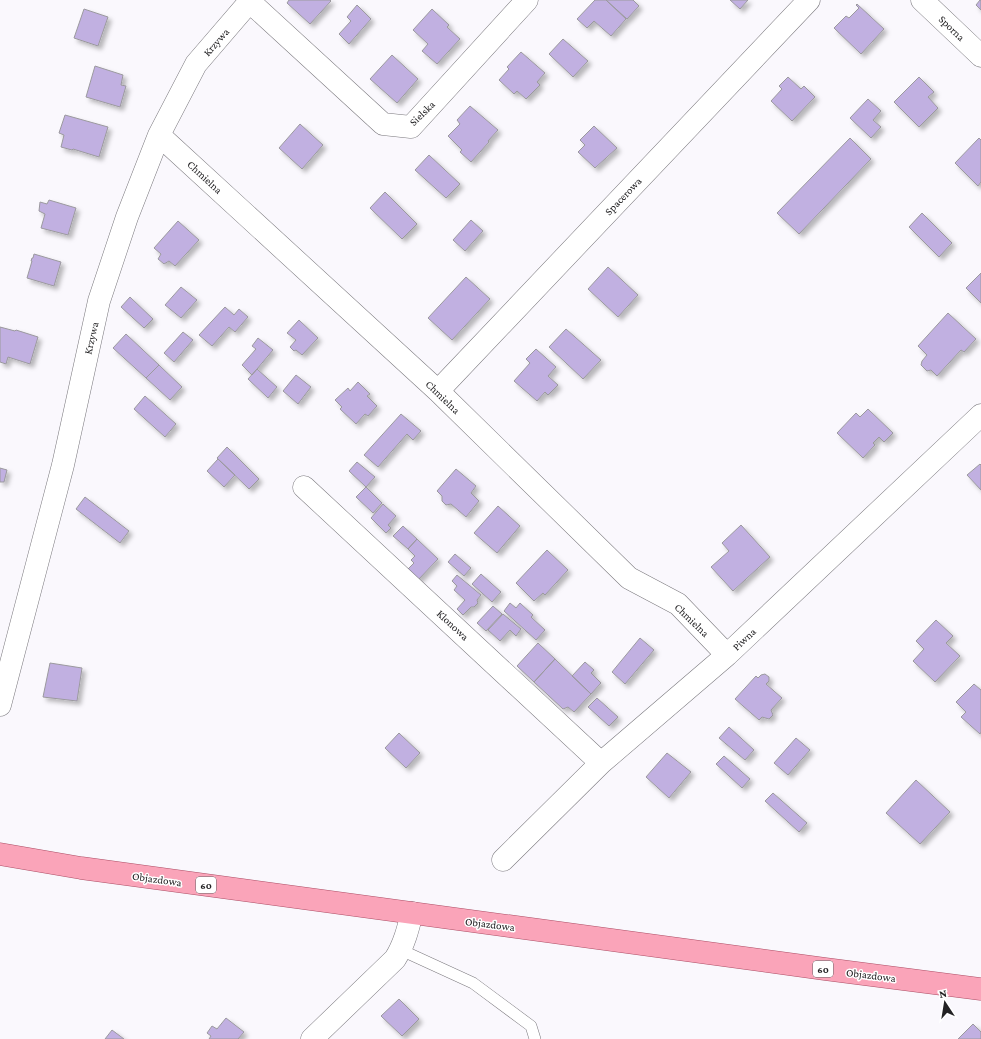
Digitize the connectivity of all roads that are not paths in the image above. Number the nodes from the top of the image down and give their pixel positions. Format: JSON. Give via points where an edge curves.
{"nodes":[{"id":1,"x":527,"y":0,"type":"edge"},
{"id":2,"x":809,"y":0,"type":"edge"},
{"id":3,"x":922,"y":0,"type":"edge"},
{"id":4,"x":250,"y":1,"type":"edge"},
{"id":5,"x":981,"y":56,"type":"edge"},
{"id":6,"x":159,"y":135,"type":"junction"},
{"id":7,"x":438,"y":391,"type":"junction"},
{"id":8,"x":981,"y":415,"type":"edge"},
{"id":9,"x":304,"y":487,"type":"dead end"},
{"id":10,"x":727,"y":655,"type":"junction"},
{"id":11,"x":0,"y":706,"type":"edge"},
{"id":12,"x":601,"y":763,"type":"junction"},
{"id":13,"x":0,"y":854,"type":"edge"},
{"id":14,"x":503,"y":860,"type":"dead end"},
{"id":15,"x":412,"y":913,"type":"junction"},
{"id":16,"x":401,"y":950,"type":"junction"},
{"id":17,"x":981,"y":989,"type":"edge"},
{"id":18,"x":312,"y":1039,"type":"edge"},
{"id":19,"x":535,"y":1039,"type":"edge"}],
"edges":[{"from":1,"to":4,"type":"street","name":"Sielska","via":[[411,127],[383,124]]},
{"from":2,"to":7,"type":"street","name":"Spacerowa"},
{"from":3,"to":5,"type":"street","name":"Sporna"},
{"from":4,"to":6,"type":"street","name":"Krzywa","via":[[196,64]]},
{"from":6,"to":7,"type":"street","name":"Chmielna"},
{"from":6,"to":11,"type":"street","name":"Krzywa","via":[[127,217],[99,302],[63,465]]},
{"from":7,"to":10,"type":"street","name":"Chmielna","via":[[630,578],[678,604]]},
{"from":8,"to":10,"type":"street","name":"Piwna"},
{"from":9,"to":12,"type":"street","name":"Klonowa"},
{"from":10,"to":12,"type":"street","name":"Piwna"},
{"from":12,"to":14,"type":"street","name":"Piwna"},
{"from":13,"to":15,"type":"main road","name":"Objazdowa","number":"60","via":[[81,868]]},
{"from":15,"to":16,"type":"street"},
{"from":15,"to":17,"type":"main road","name":"Objazdowa","number":"60"},
{"from":16,"to":18,"type":"street","via":[[395,959]]},
{"from":16,"to":19,"type":"lane","via":[[473,983],[531,1026]]}]}
